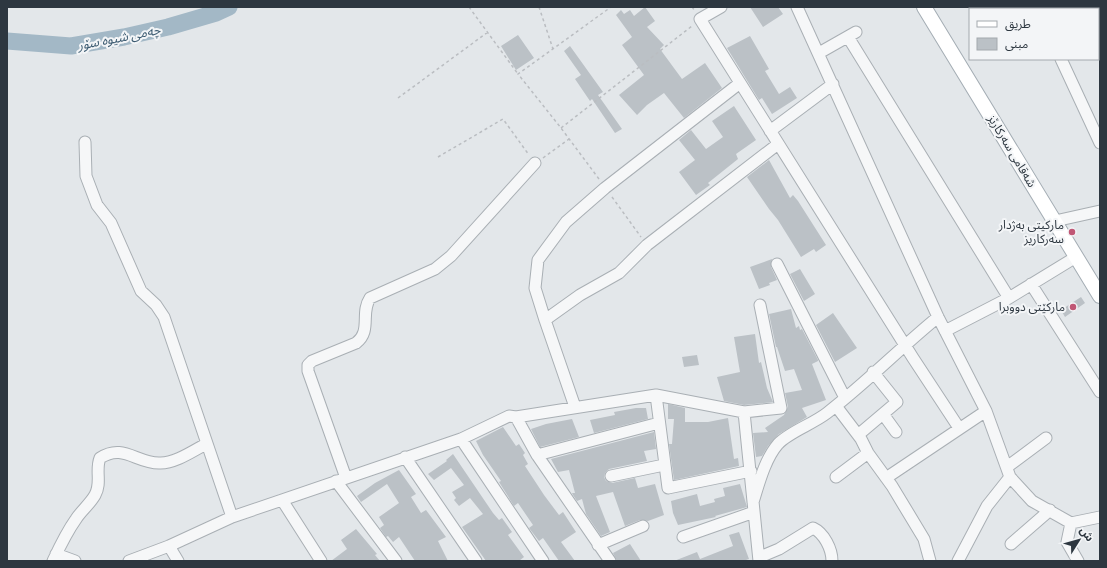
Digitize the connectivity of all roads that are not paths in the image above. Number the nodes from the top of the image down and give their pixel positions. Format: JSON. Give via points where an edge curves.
{"nodes":[{"id":1,"x":721,"y":7,"type":"edge"},
{"id":2,"x":797,"y":7,"type":"edge"},
{"id":3,"x":924,"y":7,"type":"edge"},
{"id":4,"x":819,"y":53,"type":"junction"},
{"id":5,"x":1061,"y":60,"type":"edge"},
{"id":6,"x":740,"y":83,"type":"junction"},
{"id":7,"x":833,"y":84,"type":"junction"},
{"id":8,"x":770,"y":131,"type":"junction"},
{"id":9,"x":84,"y":142,"type":"dead end"},
{"id":10,"x":1100,"y":143,"type":"edge"},
{"id":11,"x":778,"y":144,"type":"junction"},
{"id":12,"x":535,"y":163,"type":"road end"},
{"id":13,"x":1100,"y":211,"type":"edge"},
{"id":14,"x":1055,"y":221,"type":"junction"},
{"id":15,"x":1076,"y":256,"type":"junction"},
{"id":16,"x":777,"y":264,"type":"dead end"},
{"id":17,"x":1096,"y":282,"type":"edge"},
{"id":18,"x":1031,"y":284,"type":"junction"},
{"id":19,"x":1100,"y":296,"type":"edge"},
{"id":20,"x":1009,"y":298,"type":"junction"},
{"id":21,"x":760,"y":305,"type":"dead end"},
{"id":22,"x":938,"y":317,"type":"junction"},
{"id":23,"x":545,"y":320,"type":"junction"},
{"id":24,"x":946,"y":331,"type":"junction"},
{"id":25,"x":905,"y":344,"type":"junction"},
{"id":26,"x":873,"y":372,"type":"junction"},
{"id":27,"x":1100,"y":392,"type":"edge"},
{"id":28,"x":656,"y":395,"type":"junction"},
{"id":29,"x":844,"y":398,"type":"junction"},
{"id":30,"x":836,"y":406,"type":"junction"},
{"id":31,"x":575,"y":407,"type":"junction"},
{"id":32,"x":986,"y":411,"type":"junction"},
{"id":33,"x":744,"y":412,"type":"junction"},
{"id":34,"x":883,"y":414,"type":"junction"},
{"id":35,"x":516,"y":416,"type":"junction"},
{"id":36,"x":659,"y":423,"type":"junction"},
{"id":37,"x":959,"y":428,"type":"junction"},
{"id":38,"x":896,"y":432,"type":"dead end"},
{"id":39,"x":858,"y":435,"type":"junction"},
{"id":40,"x":1046,"y":438,"type":"dead end"},
{"id":41,"x":461,"y":439,"type":"junction"},
{"id":42,"x":206,"y":444,"type":"junction"},
{"id":43,"x":868,"y":453,"type":"junction"},
{"id":44,"x":537,"y":455,"type":"junction"},
{"id":45,"x":405,"y":458,"type":"junction"},
{"id":46,"x":664,"y":465,"type":"junction"},
{"id":47,"x":751,"y":471,"type":"junction"},
{"id":48,"x":1009,"y":472,"type":"junction"},
{"id":49,"x":611,"y":476,"type":"dead end"},
{"id":50,"x":836,"y":477,"type":"dead end"},
{"id":51,"x":886,"y":478,"type":"junction"},
{"id":52,"x":341,"y":480,"type":"junction"},
{"id":53,"x":282,"y":500,"type":"junction"},
{"id":54,"x":753,"y":507,"type":"junction"},
{"id":55,"x":1050,"y":510,"type":"junction"},
{"id":56,"x":1100,"y":516,"type":"edge"},
{"id":57,"x":232,"y":517,"type":"junction"},
{"id":58,"x":1071,"y":523,"type":"junction"},
{"id":59,"x":643,"y":526,"type":"dead end"},
{"id":60,"x":683,"y":537,"type":"dead end"},
{"id":61,"x":1011,"y":544,"type":"dead end"},
{"id":62,"x":169,"y":546,"type":"junction"},
{"id":63,"x":598,"y":546,"type":"junction"},
{"id":64,"x":55,"y":557,"type":"edge"},
{"id":65,"x":759,"y":559,"type":"edge"},
{"id":66,"x":75,"y":561,"type":"edge"},
{"id":67,"x":129,"y":561,"type":"edge"},
{"id":68,"x":178,"y":561,"type":"edge"},
{"id":69,"x":321,"y":561,"type":"edge"},
{"id":70,"x":396,"y":561,"type":"edge"},
{"id":71,"x":476,"y":561,"type":"edge"},
{"id":72,"x":543,"y":561,"type":"edge"},
{"id":73,"x":610,"y":561,"type":"edge"},
{"id":74,"x":832,"y":561,"type":"edge"},
{"id":75,"x":930,"y":561,"type":"edge"},
{"id":76,"x":959,"y":561,"type":"edge"},
{"id":77,"x":1078,"y":561,"type":"edge"}],
"edges":[{"from":1,"to":6,"type":"street","via":[[700,19]]},
{"from":2,"to":4,"type":"street"},
{"from":3,"to":14,"type":"main road","name":"شەقامی سەرکارێز"},
{"from":4,"to":7,"type":"street"},
{"from":4,"to":20,"type":"street","via":[[852,34]]},
{"from":5,"to":10,"type":"street"},
{"from":6,"to":8,"type":"street"},
{"from":6,"to":23,"type":"street","via":[[605,188],[566,222],[538,260],[534,288]]},
{"from":7,"to":8,"type":"street"},
{"from":7,"to":22,"type":"street"},
{"from":8,"to":11,"type":"street"},
{"from":9,"to":42,"type":"street","via":[[86,176],[97,204],[111,223],[141,291],[164,317]]},
{"from":11,"to":23,"type":"street","via":[[647,245],[619,273],[580,295]]},
{"from":11,"to":25,"type":"street"},
{"from":12,"to":52,"type":"street","via":[[451,256],[435,269],[370,298],[365,305],[365,332],[361,339],[308,365]]},
{"from":13,"to":14,"type":"street"},
{"from":14,"to":15,"type":"main road","name":"شەقامی سەرکارێز"},
{"from":15,"to":17,"type":"main road","name":"شەقامی سەرکارێز"},
{"from":15,"to":18,"type":"street"},
{"from":16,"to":29,"type":"street"},
{"from":17,"to":19,"type":"main road","name":"شەقامی سەرکارێز"},
{"from":18,"to":20,"type":"street"},
{"from":18,"to":27,"type":"street"},
{"from":20,"to":24,"type":"street"},
{"from":21,"to":33,"type":"street","via":[[781,408]]},
{"from":22,"to":24,"type":"street"},
{"from":22,"to":25,"type":"street"},
{"from":23,"to":31,"type":"street"},
{"from":24,"to":32,"type":"street"},
{"from":25,"to":26,"type":"street"},
{"from":25,"to":37,"type":"street"},
{"from":26,"to":29,"type":"street"},
{"from":26,"to":34,"type":"street","via":[[897,402]]},
{"from":28,"to":31,"type":"street"},
{"from":28,"to":33,"type":"street"},
{"from":28,"to":36,"type":"street"},
{"from":29,"to":30,"type":"street"},
{"from":30,"to":39,"type":"street"},
{"from":30,"to":54,"type":"street","via":[[778,444],[765,468]]},
{"from":31,"to":35,"type":"street"},
{"from":32,"to":37,"type":"street"},
{"from":32,"to":48,"type":"street"},
{"from":33,"to":47,"type":"street"},
{"from":34,"to":38,"type":"street"},
{"from":34,"to":39,"type":"street"},
{"from":35,"to":41,"type":"street","via":[[509,416]]},
{"from":35,"to":44,"type":"street"},
{"from":36,"to":44,"type":"street"},
{"from":36,"to":46,"type":"street"},
{"from":37,"to":51,"type":"street"},
{"from":39,"to":43,"type":"street"},
{"from":40,"to":48,"type":"street"},
{"from":41,"to":45,"type":"street"},
{"from":41,"to":72,"type":"street"},
{"from":42,"to":57,"type":"street"},
{"from":42,"to":64,"type":"street","via":[[159,463],[116,451],[100,458],[97,464],[99,482],[96,494],[61,542]]},
{"from":43,"to":50,"type":"street"},
{"from":43,"to":51,"type":"street"},
{"from":44,"to":63,"type":"street"},
{"from":45,"to":52,"type":"street"},
{"from":45,"to":71,"type":"street"},
{"from":46,"to":47,"type":"street","via":[[668,488]]},
{"from":46,"to":49,"type":"street"},
{"from":47,"to":54,"type":"street"},
{"from":48,"to":55,"type":"street","via":[[1032,501]]},
{"from":48,"to":76,"type":"street","via":[[987,506]]},
{"from":51,"to":75,"type":"street","via":[[924,539]]},
{"from":52,"to":53,"type":"street"},
{"from":52,"to":70,"type":"street"},
{"from":53,"to":57,"type":"street"},
{"from":53,"to":69,"type":"street"},
{"from":54,"to":60,"type":"street"},
{"from":54,"to":65,"type":"street"},
{"from":55,"to":58,"type":"street"},
{"from":55,"to":61,"type":"street"},
{"from":56,"to":58,"type":"street"},
{"from":57,"to":62,"type":"street"},
{"from":58,"to":77,"type":"street","via":[[1067,542]]},
{"from":59,"to":63,"type":"street"},
{"from":62,"to":67,"type":"street"},
{"from":62,"to":68,"type":"street"},
{"from":63,"to":73,"type":"street"},
{"from":64,"to":66,"type":"street"},
{"from":65,"to":74,"type":"street","via":[[813,528],[825,539]]}]}
